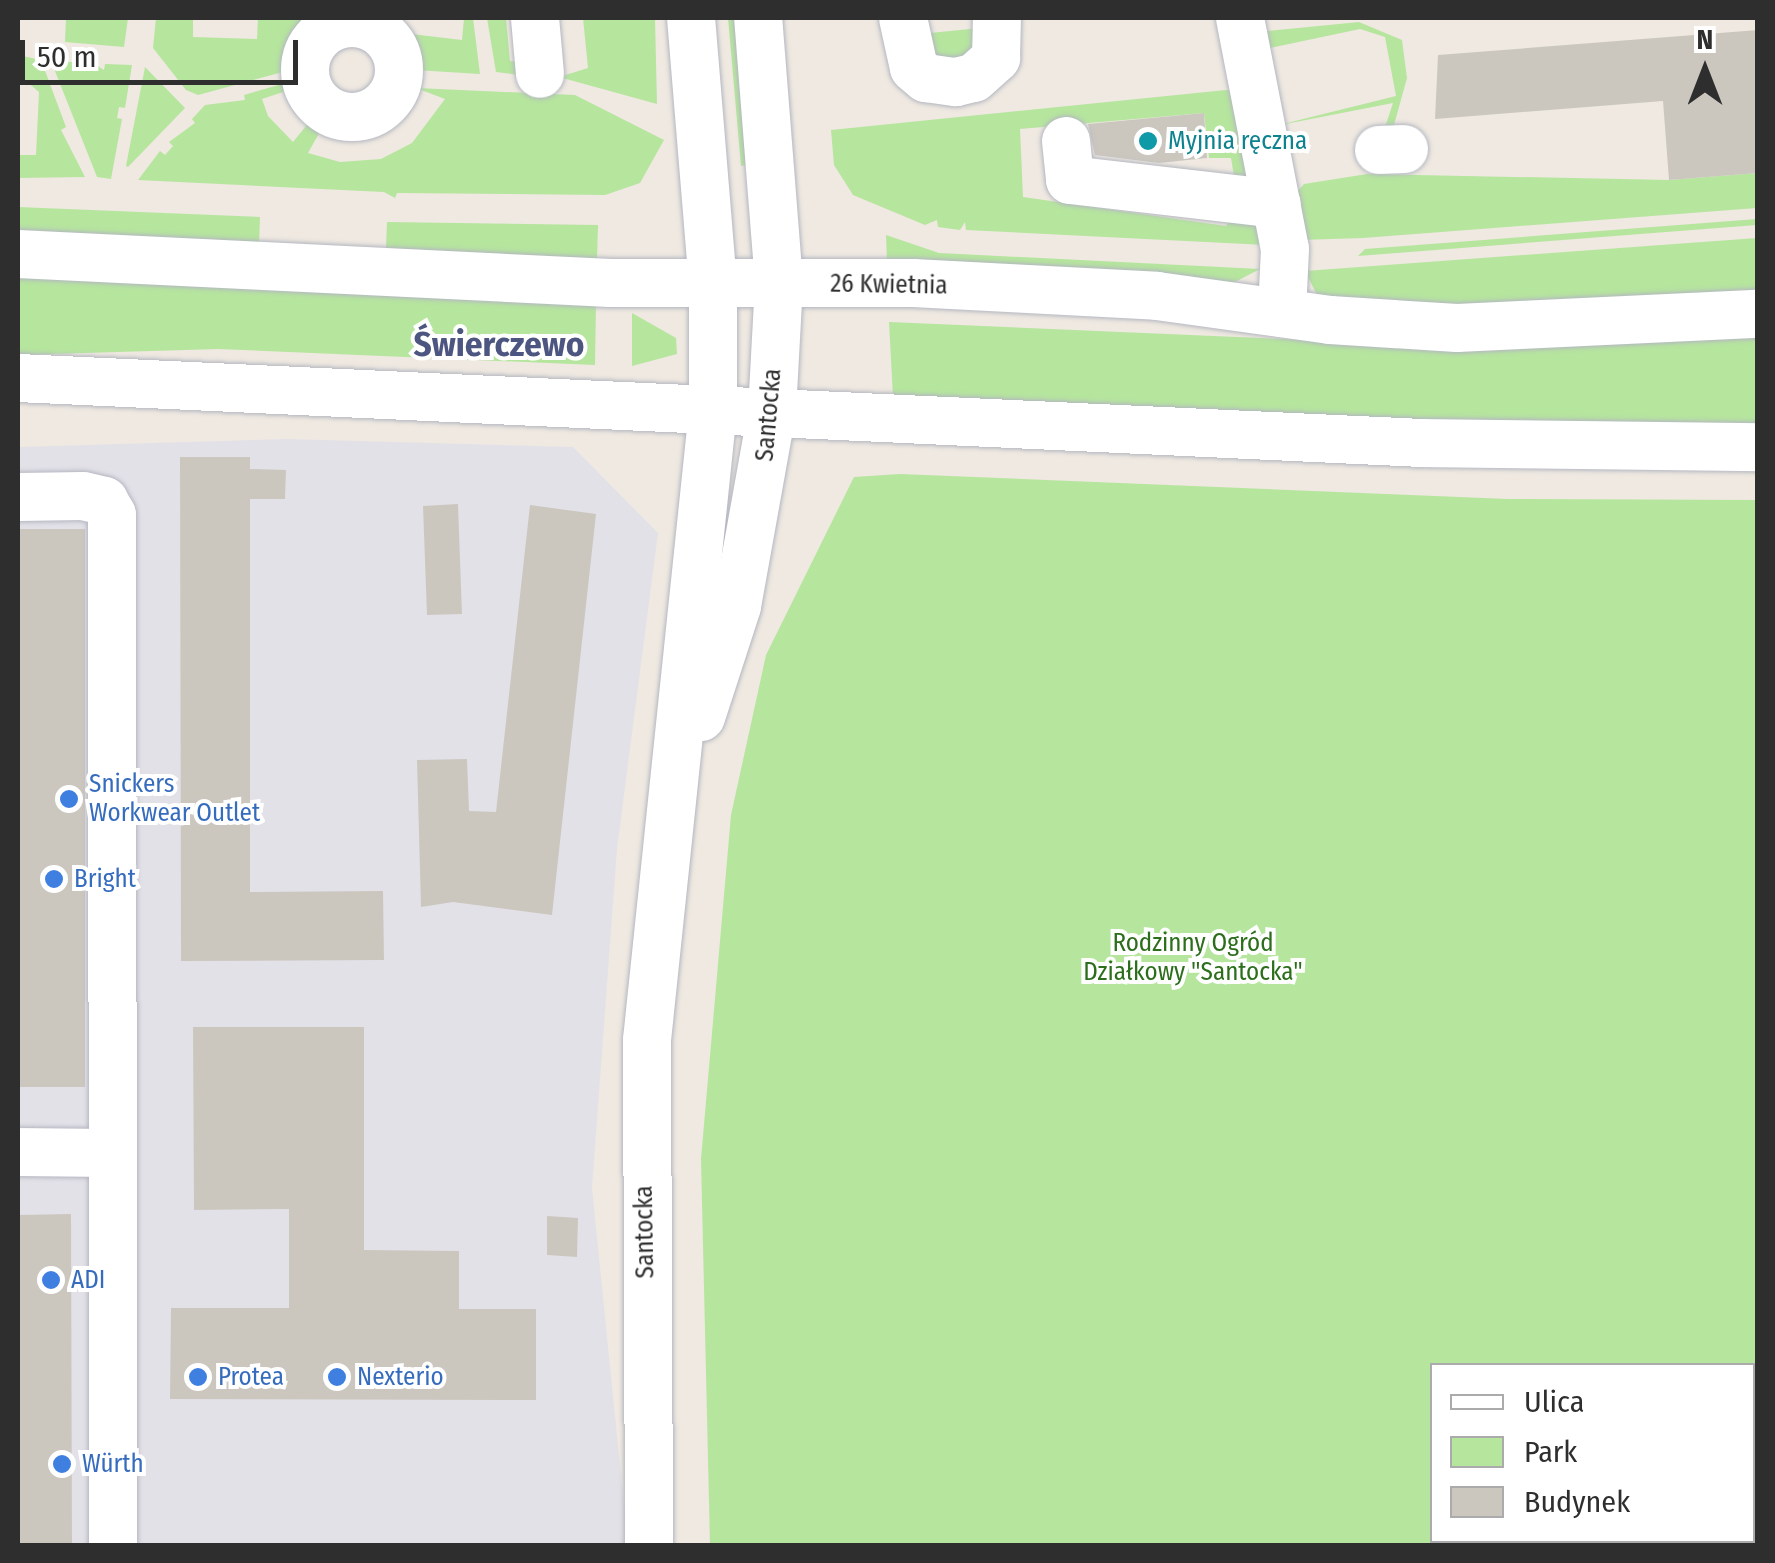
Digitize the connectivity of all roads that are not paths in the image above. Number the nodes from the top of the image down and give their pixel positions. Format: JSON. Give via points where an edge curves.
{"nodes":[{"id":1,"x":535,"y":18,"type":"edge"},
{"id":2,"x":691,"y":18,"type":"edge"},
{"id":3,"x":758,"y":18,"type":"edge"},
{"id":4,"x":902,"y":18,"type":"edge"},
{"id":5,"x":997,"y":18,"type":"edge"},
{"id":6,"x":1240,"y":18,"type":"edge"},
{"id":7,"x":540,"y":74,"type":"dead end"},
{"id":8,"x":1066,"y":141,"type":"dead end"},
{"id":9,"x":1277,"y":204,"type":"junction"},
{"id":10,"x":18,"y":254,"type":"edge"},
{"id":11,"x":779,"y":284,"type":"junction"},
{"id":12,"x":713,"y":285,"type":"junction"},
{"id":13,"x":1282,"y":313,"type":"junction"},
{"id":14,"x":1758,"y":314,"type":"edge"},
{"id":15,"x":18,"y":378,"type":"edge"},
{"id":16,"x":713,"y":410,"type":"junction"},
{"id":17,"x":772,"y":412,"type":"junction"},
{"id":18,"x":1758,"y":448,"type":"edge"},
{"id":19,"x":18,"y":497,"type":"edge"},
{"id":20,"x":673,"y":801,"type":"junction"},
{"id":21,"x":18,"y":1152,"type":"edge"},
{"id":22,"x":109,"y":1153,"type":"junction"},
{"id":23,"x":113,"y":1546,"type":"edge"},
{"id":24,"x":649,"y":1546,"type":"edge"}],
"edges":[{"from":1,"to":7,"type":"street"},
{"from":2,"to":12,"type":"street","name":"Santocka"},
{"from":3,"to":11,"type":"street","name":"Santocka"},
{"from":4,"to":5,"type":"street","via":[[914,68],[926,78],[956,82],[974,78],[996,58]]},
{"from":6,"to":9,"type":"street"},
{"from":8,"to":9,"type":"street","via":[[1070,180]]},
{"from":9,"to":13,"type":"street","via":[[1285,250]]},
{"from":10,"to":12,"type":"street","name":"26 Kwietnia"},
{"from":11,"to":12,"type":"street","name":"26 Kwietnia"},
{"from":11,"to":13,"type":"street","name":"26 Kwietnia","via":[[1190,298]]},
{"from":11,"to":17,"type":"street","name":"Santocka"},
{"from":12,"to":16,"type":"street","name":"Santocka"},
{"from":13,"to":14,"type":"street","name":"26 Kwietnia","via":[[1457,328]]},
{"from":15,"to":16,"type":"street"},
{"from":16,"to":17,"type":"street"},
{"from":16,"to":20,"type":"street","name":"Santocka"},
{"from":17,"to":18,"type":"street","via":[[1420,443]]},
{"from":17,"to":20,"type":"street","name":"Santocka","via":[[737,606]]},
{"from":19,"to":22,"type":"street","via":[[83,496],[104,501],[112,516]]},
{"from":20,"to":24,"type":"street","name":"Santocka","via":[[645,1086]]},
{"from":21,"to":22,"type":"street"},
{"from":22,"to":23,"type":"street"}]}
